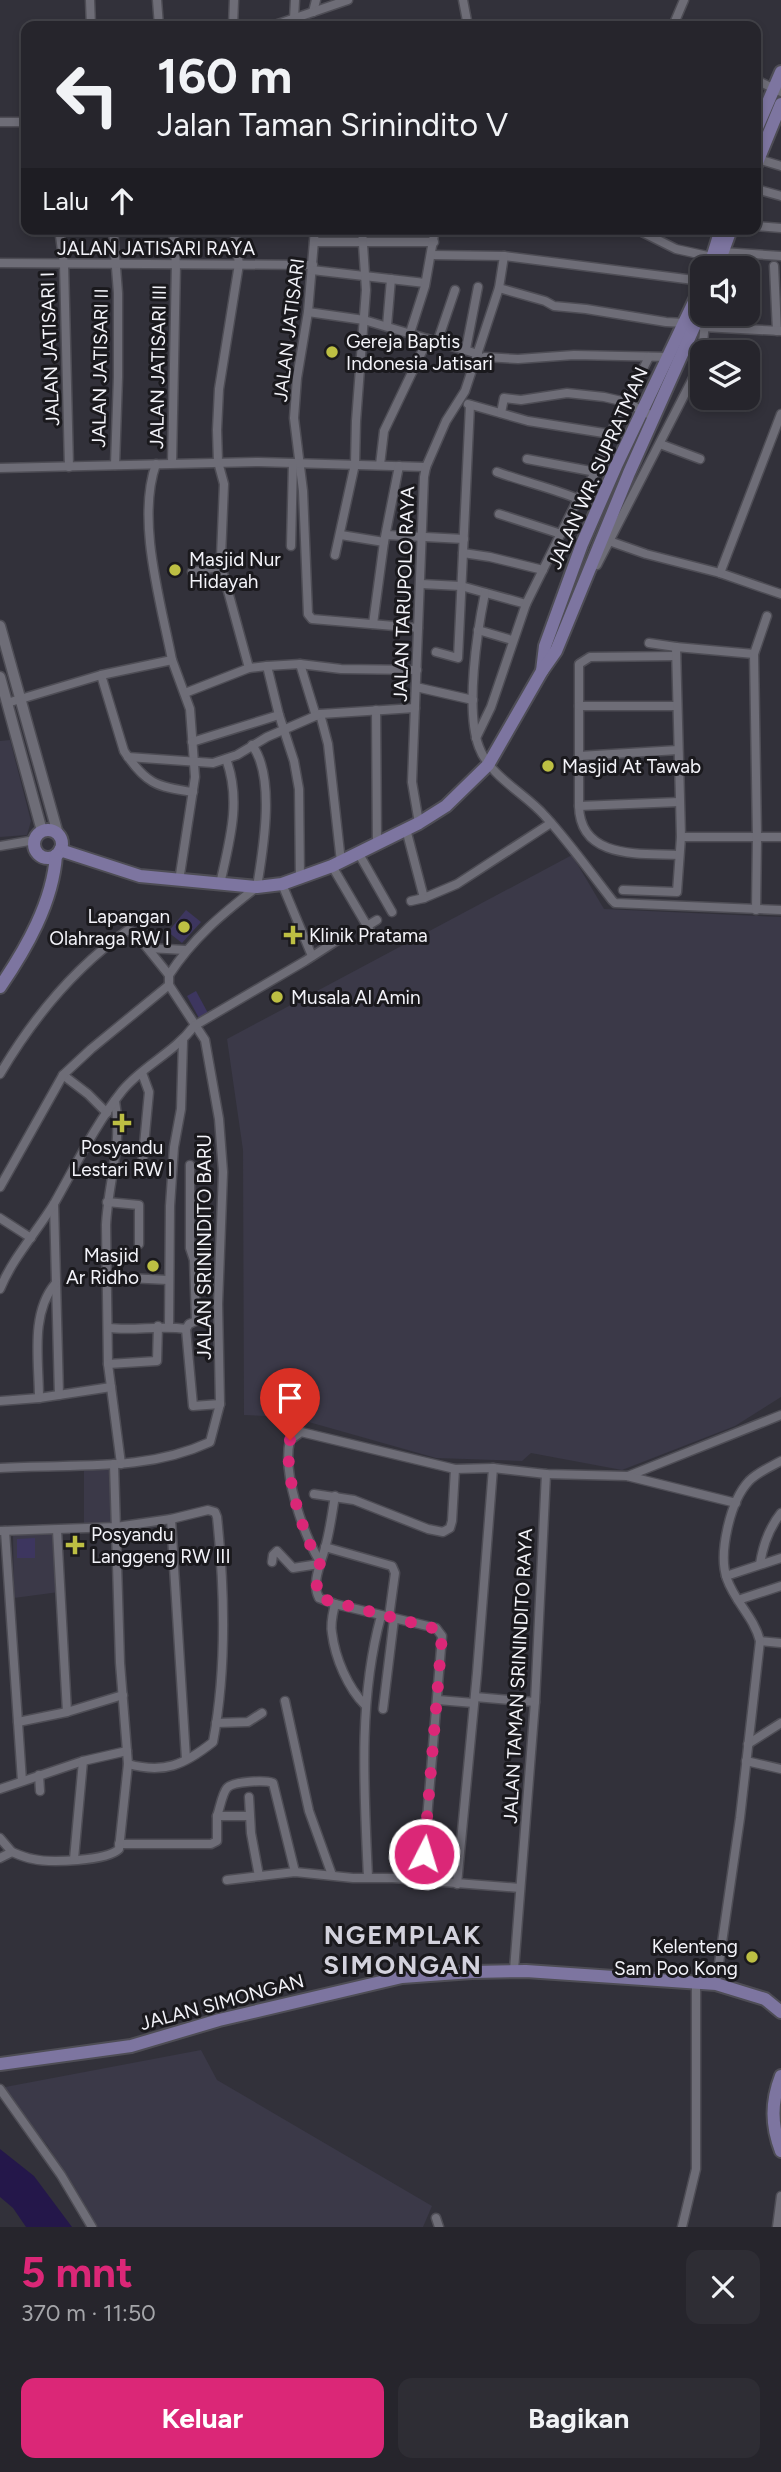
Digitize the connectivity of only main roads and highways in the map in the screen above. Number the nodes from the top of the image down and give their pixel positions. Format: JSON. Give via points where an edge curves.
{"nodes":[{"id":1,"x":781,"y":72,"type":"edge"},
{"id":2,"x":777,"y":91,"type":"edge"},
{"id":3,"x":781,"y":104,"type":"edge"},
{"id":4,"x":761,"y":110,"type":"edge"},
{"id":5,"x":776,"y":129,"type":"edge"},
{"id":6,"x":761,"y":155,"type":"edge"},
{"id":7,"x":720,"y":235,"type":"edge"},
{"id":8,"x":728,"y":235,"type":"edge"},
{"id":9,"x":716,"y":256,"type":"edge"},
{"id":10,"x":718,"y":256,"type":"edge"},
{"id":11,"x":690,"y":311,"type":"edge"},
{"id":12,"x":694,"y":326,"type":"edge"},
{"id":13,"x":541,"y":671,"type":"junction"},
{"id":14,"x":58,"y":853,"type":"junction"},
{"id":15,"x":0,"y":987,"type":"edge"},
{"id":16,"x":781,"y":2012,"type":"edge"},
{"id":17,"x":0,"y":2064,"type":"edge"},
{"id":18,"x":781,"y":2076,"type":"edge"},
{"id":19,"x":781,"y":2151,"type":"edge"}],
"edges":[{"from":1,"to":2,"type":"main road"},
{"from":2,"to":4,"type":"main road"},
{"from":3,"to":5,"type":"main road"},
{"from":5,"to":6,"type":"main road"},
{"from":7,"to":9,"type":"main road"},
{"from":8,"to":10,"type":"main road"},
{"from":11,"to":13,"type":"main road","name":"JALAN WR. SUPRATMAN","via":[[582,544],[545,646]]},
{"from":12,"to":13,"type":"main road","name":"JALAN WR. SUPRATMAN","via":[[556,651]]},
{"from":13,"to":14,"type":"main road","name":"JALAN WR. SUPRATMAN","via":[[488,765],[446,806],[359,854],[300,879],[257,887],[179,881],[140,876]]},
{"from":14,"to":14,"type":"main road","via":[[45,858],[38,854],[38,836],[47,830],[58,834]]},
{"from":14,"to":15,"type":"main road","via":[[45,902],[22,955]]},
{"from":16,"to":17,"type":"main road","name":"JALAN SIMONGAN","via":[[765,1999],[696,1982],[514,1970],[402,1977],[131,2046]]},
{"from":18,"to":19,"type":"main road","via":[[772,2112]]}]}
